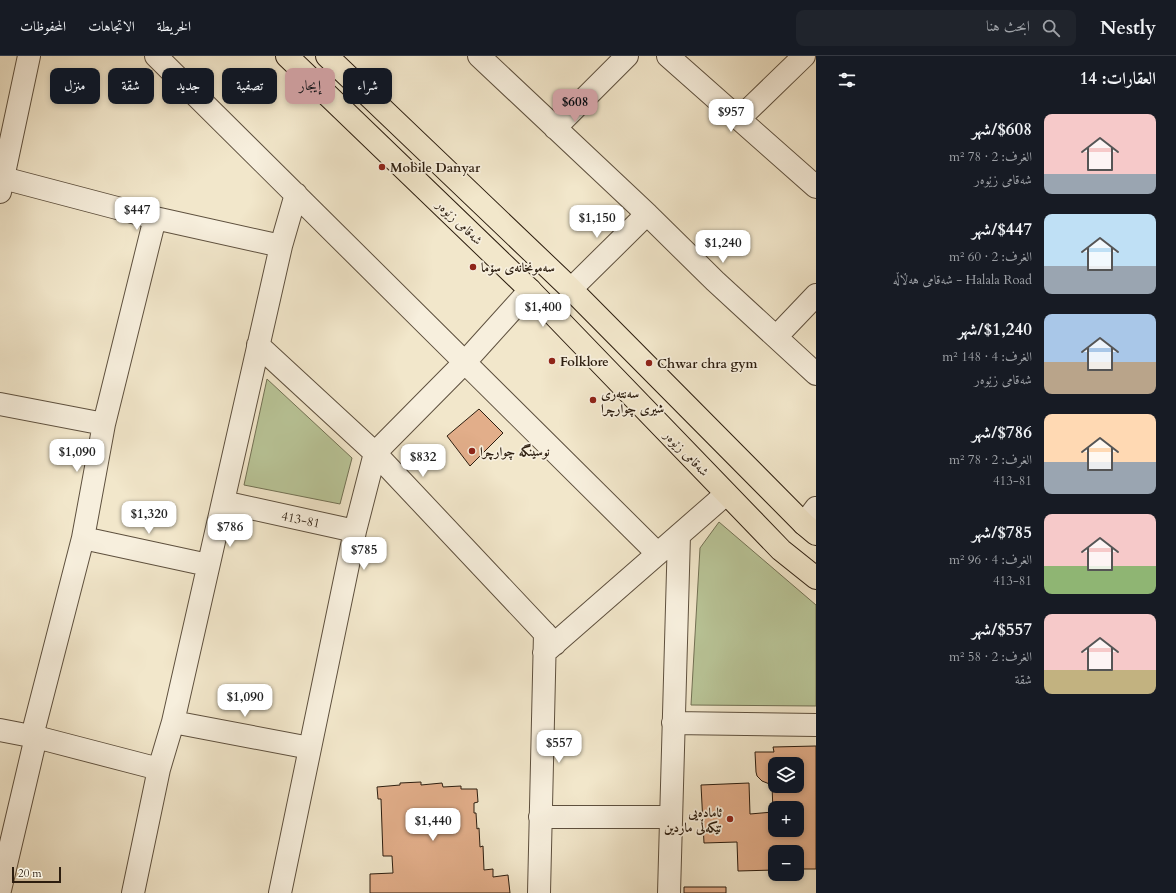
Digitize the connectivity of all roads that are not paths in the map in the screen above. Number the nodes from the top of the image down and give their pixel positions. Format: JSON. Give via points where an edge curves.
{"nodes":[{"id":1,"x":29,"y":56,"type":"edge"},
{"id":2,"x":156,"y":56,"type":"edge"},
{"id":3,"x":287,"y":56,"type":"edge"},
{"id":4,"x":479,"y":56,"type":"edge"},
{"id":5,"x":627,"y":56,"type":"edge"},
{"id":6,"x":668,"y":56,"type":"edge"},
{"id":7,"x":804,"y":56,"type":"edge"},
{"id":8,"x":335,"y":59,"type":"edge"},
{"id":9,"x":740,"y":118,"type":"junction"},
{"id":10,"x":555,"y":128,"type":"junction"},
{"id":11,"x":1,"y":185,"type":"edge"},
{"id":12,"x":816,"y":187,"type":"edge"},
{"id":13,"x":296,"y":194,"type":"junction"},
{"id":14,"x":647,"y":214,"type":"junction"},
{"id":15,"x":155,"y":218,"type":"junction"},
{"id":16,"x":281,"y":246,"type":"junction"},
{"id":17,"x":571,"y":289,"type":"junction"},
{"id":18,"x":530,"y":290,"type":"junction"},
{"id":19,"x":816,"y":295,"type":"edge"},
{"id":20,"x":776,"y":337,"type":"junction"},
{"id":21,"x":258,"y":345,"type":"junction"},
{"id":22,"x":464,"y":362,"type":"junction"},
{"id":23,"x":816,"y":374,"type":"edge"},
{"id":24,"x":0,"y":404,"type":"edge"},
{"id":25,"x":104,"y":424,"type":"junction"},
{"id":26,"x":375,"y":453,"type":"junction"},
{"id":27,"x":726,"y":494,"type":"junction"},
{"id":28,"x":223,"y":502,"type":"junction"},
{"id":29,"x":812,"y":522,"type":"edge"},
{"id":30,"x":355,"y":531,"type":"junction"},
{"id":31,"x":679,"y":535,"type":"junction"},
{"id":32,"x":83,"y":538,"type":"junction"},
{"id":33,"x":657,"y":553,"type":"junction"},
{"id":34,"x":208,"y":565,"type":"junction"},
{"id":35,"x":816,"y":578,"type":"edge"},
{"id":36,"x":548,"y":643,"type":"junction"},
{"id":37,"x":173,"y":722,"type":"junction"},
{"id":38,"x":673,"y":723,"type":"junction"},
{"id":39,"x":816,"y":725,"type":"edge"},
{"id":40,"x":0,"y":730,"type":"edge"},
{"id":41,"x":34,"y":736,"type":"junction"},
{"id":42,"x":310,"y":748,"type":"junction"},
{"id":43,"x":159,"y":768,"type":"junction"},
{"id":44,"x":540,"y":817,"type":"junction"},
{"id":45,"x":671,"y":817,"type":"junction"},
{"id":46,"x":0,"y":890,"type":"edge"},
{"id":47,"x":133,"y":893,"type":"edge"},
{"id":48,"x":280,"y":893,"type":"edge"},
{"id":49,"x":539,"y":893,"type":"edge"},
{"id":50,"x":669,"y":893,"type":"edge"}],
"edges":[{"from":1,"to":11,"type":"street"},
{"from":2,"to":13,"type":"street"},
{"from":3,"to":18,"type":"main road","name":"شەقامی زێوەر"},
{"from":4,"to":10,"type":"street"},
{"from":5,"to":10,"type":"street"},
{"from":6,"to":9,"type":"street"},
{"from":7,"to":9,"type":"street"},
{"from":8,"to":17,"type":"main road"},
{"from":9,"to":12,"type":"street"},
{"from":10,"to":14,"type":"street"},
{"from":11,"to":15,"type":"street"},
{"from":13,"to":16,"type":"street"},
{"from":13,"to":22,"type":"street"},
{"from":14,"to":17,"type":"street"},
{"from":14,"to":20,"type":"street"},
{"from":15,"to":16,"type":"street"},
{"from":15,"to":25,"type":"street"},
{"from":16,"to":21,"type":"street"},
{"from":17,"to":29,"type":"main road"},
{"from":18,"to":22,"type":"street"},
{"from":18,"to":27,"type":"main road","name":"شەقامی زێوەر"},
{"from":19,"to":20,"type":"street"},
{"from":20,"to":23,"type":"street"},
{"from":21,"to":26,"type":"street"},
{"from":21,"to":28,"type":"street"},
{"from":22,"to":26,"type":"street"},
{"from":22,"to":33,"type":"street"},
{"from":24,"to":25,"type":"street"},
{"from":25,"to":32,"type":"street"},
{"from":26,"to":30,"type":"street"},
{"from":26,"to":36,"type":"street"},
{"from":27,"to":31,"type":"street"},
{"from":27,"to":35,"type":"main road","name":"شەقامی زێوەر","via":[[781,550]]},
{"from":28,"to":30,"type":"street","name":"413-81"},
{"from":28,"to":34,"type":"street"},
{"from":30,"to":42,"type":"street"},
{"from":31,"to":33,"type":"street"},
{"from":31,"to":38,"type":"street"},
{"from":32,"to":34,"type":"street"},
{"from":32,"to":41,"type":"street"},
{"from":33,"to":36,"type":"street"},
{"from":34,"to":37,"type":"street"},
{"from":36,"to":44,"type":"street"},
{"from":37,"to":42,"type":"street"},
{"from":37,"to":43,"type":"street"},
{"from":38,"to":39,"type":"street"},
{"from":38,"to":45,"type":"street"},
{"from":40,"to":41,"type":"street"},
{"from":41,"to":43,"type":"street"},
{"from":41,"to":46,"type":"street"},
{"from":42,"to":48,"type":"street"},
{"from":43,"to":47,"type":"street"},
{"from":44,"to":45,"type":"street"},
{"from":44,"to":49,"type":"street"},
{"from":45,"to":50,"type":"street"}]}
